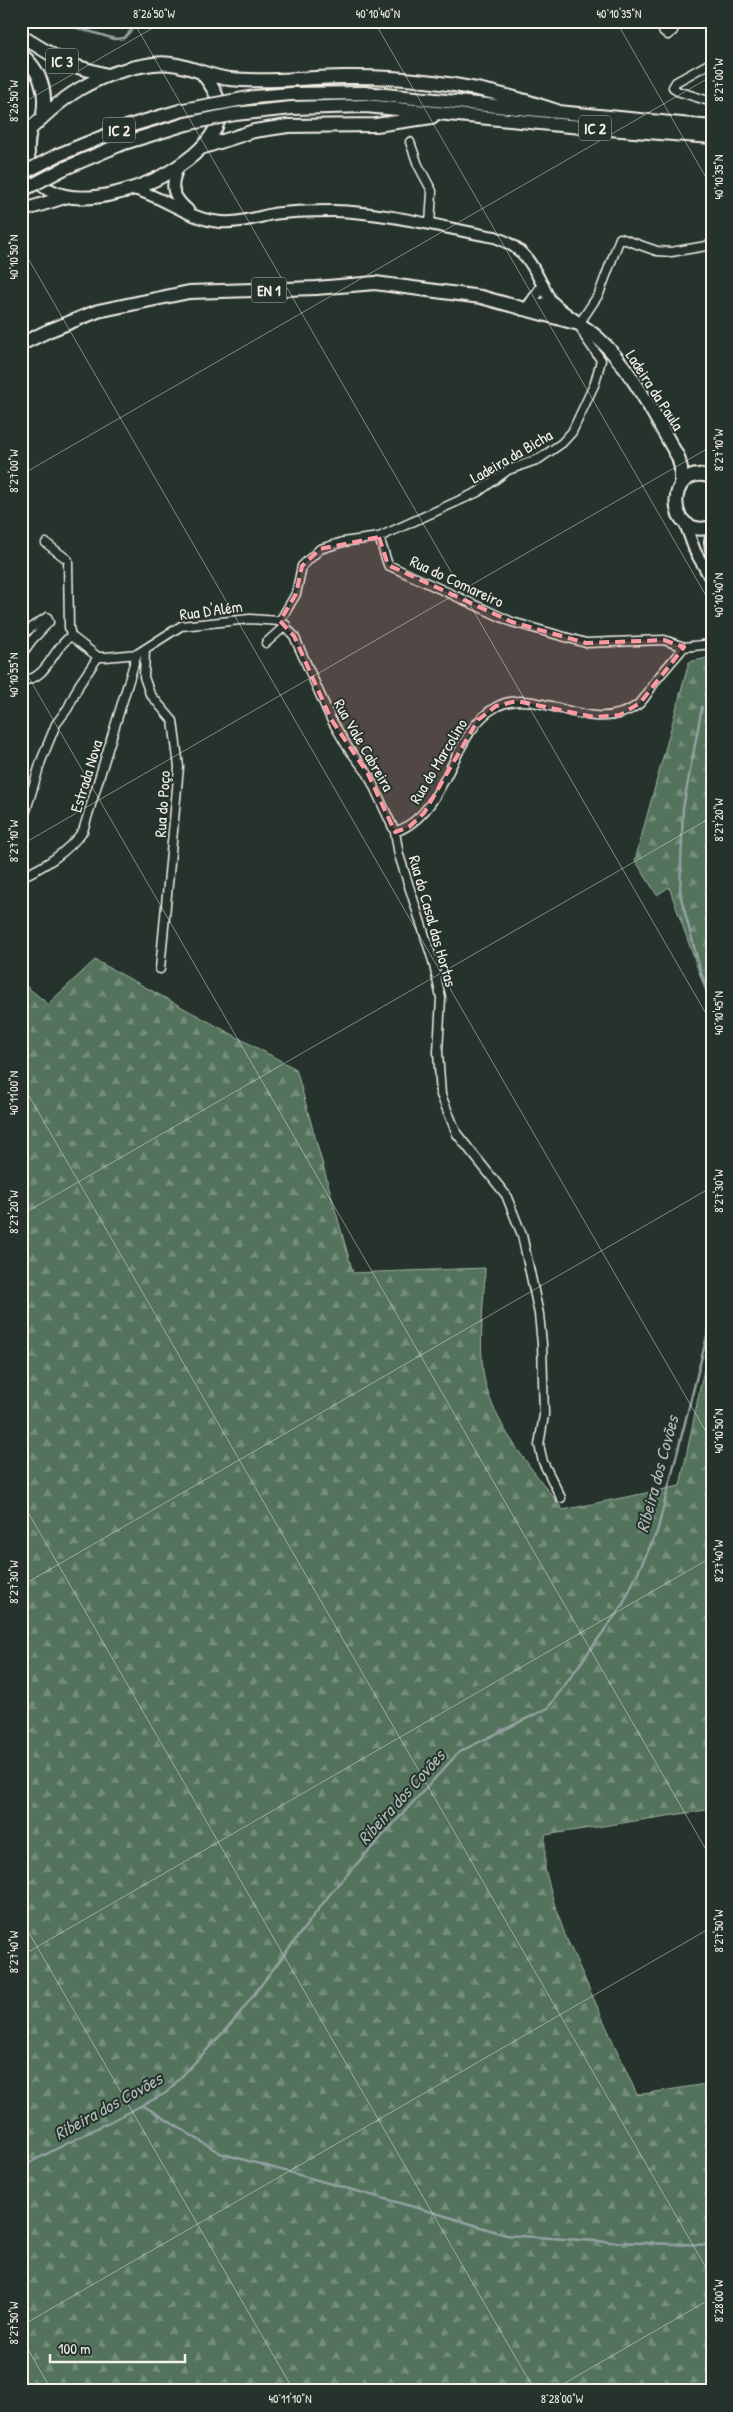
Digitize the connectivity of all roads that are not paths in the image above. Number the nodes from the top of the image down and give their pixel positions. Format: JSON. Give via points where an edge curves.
{"nodes":[{"id":1,"x":660,"y":21,"type":"edge"},
{"id":2,"x":670,"y":21,"type":"edge"},
{"id":3,"x":21,"y":36,"type":"edge"},
{"id":4,"x":21,"y":54,"type":"edge"},
{"id":5,"x":712,"y":62,"type":"edge"},
{"id":6,"x":202,"y":73,"type":"junction"},
{"id":7,"x":106,"y":75,"type":"junction"},
{"id":8,"x":21,"y":85,"type":"edge"},
{"id":9,"x":21,"y":93,"type":"edge"},
{"id":10,"x":712,"y":102,"type":"edge"},
{"id":11,"x":557,"y":111,"type":"junction"},
{"id":12,"x":44,"y":114,"type":"junction"},
{"id":13,"x":479,"y":116,"type":"junction"},
{"id":14,"x":712,"y":127,"type":"edge"},
{"id":15,"x":25,"y":134,"type":"edge"},
{"id":16,"x":712,"y":137,"type":"edge"},
{"id":17,"x":410,"y":142,"type":"dead end"},
{"id":18,"x":201,"y":148,"type":"junction"},
{"id":19,"x":178,"y":166,"type":"junction"},
{"id":20,"x":21,"y":174,"type":"edge"},
{"id":21,"x":133,"y":189,"type":"junction"},
{"id":22,"x":21,"y":191,"type":"edge"},
{"id":23,"x":65,"y":197,"type":"junction"},
{"id":24,"x":21,"y":211,"type":"edge"},
{"id":25,"x":195,"y":216,"type":"junction"},
{"id":26,"x":430,"y":225,"type":"junction"},
{"id":27,"x":712,"y":245,"type":"edge"},
{"id":28,"x":543,"y":285,"type":"junction"},
{"id":29,"x":552,"y":303,"type":"junction"},
{"id":30,"x":526,"y":308,"type":"junction"},
{"id":31,"x":542,"y":315,"type":"junction"},
{"id":32,"x":580,"y":324,"type":"junction"},
{"id":33,"x":21,"y":344,"type":"edge"},
{"id":34,"x":678,"y":457,"type":"junction"},
{"id":35,"x":707,"y":475,"type":"edge"},
{"id":36,"x":680,"y":486,"type":"junction"},
{"id":37,"x":684,"y":521,"type":"junction"},
{"id":38,"x":712,"y":527,"type":"edge"},
{"id":39,"x":712,"y":533,"type":"edge"},
{"id":40,"x":379,"y":537,"type":"junction"},
{"id":41,"x":46,"y":542,"type":"dead end"},
{"id":42,"x":712,"y":555,"type":"edge"},
{"id":43,"x":712,"y":581,"type":"edge"},
{"id":44,"x":283,"y":623,"type":"junction"},
{"id":45,"x":21,"y":635,"type":"edge"},
{"id":46,"x":71,"y":636,"type":"junction"},
{"id":47,"x":266,"y":643,"type":"dead end"},
{"id":48,"x":712,"y":644,"type":"edge"},
{"id":49,"x":684,"y":647,"type":"junction"},
{"id":50,"x":145,"y":649,"type":"junction"},
{"id":51,"x":137,"y":654,"type":"junction"},
{"id":52,"x":21,"y":655,"type":"edge"},
{"id":53,"x":98,"y":657,"type":"junction"},
{"id":54,"x":21,"y":681,"type":"edge"},
{"id":55,"x":21,"y":827,"type":"edge"},
{"id":56,"x":395,"y":832,"type":"junction"},
{"id":57,"x":21,"y":877,"type":"edge"},
{"id":58,"x":160,"y":969,"type":"dead end"},
{"id":59,"x":561,"y":1498,"type":"dead end"}],
"edges":[{"from":1,"to":2,"type":"street","via":[[668,35],[673,31]]},
{"from":3,"to":7,"type":"main road","number":"IC 3","via":[[67,64]]},
{"from":4,"to":12,"type":"main road","number":"IC 3","via":[[35,69],[45,89]]},
{"from":5,"to":10,"type":"street","via":[[676,82],[673,87]]},
{"from":6,"to":7,"type":"main road","via":[[170,63]]},
{"from":6,"to":11,"type":"main road","via":[[255,80],[418,79],[521,100]]},
{"from":6,"to":18,"type":"main road","via":[[210,83],[220,109],[218,122]]},
{"from":7,"to":12,"type":"main road","via":[[75,91]]},
{"from":8,"to":9,"type":"street"},
{"from":11,"to":14,"type":"main road","number":"IC 2"},
{"from":11,"to":20,"type":"main road","number":"IC 2","bridge":true,"via":[[364,93],[254,97],[182,110],[94,139]]},
{"from":12,"to":15,"type":"main road"},
{"from":13,"to":16,"type":"main road","number":"IC 2"},
{"from":13,"to":18,"type":"main road","via":[[413,119],[376,125],[288,126],[254,131]]},
{"from":13,"to":22,"type":"main road","number":"IC 2","bridge":true,"via":[[366,106],[292,108],[235,114],[186,124],[124,143]]},
{"from":15,"to":23,"type":"main road","via":[[35,174],[48,190]]},
{"from":17,"to":26,"type":"street","via":[[432,191]]},
{"from":18,"to":19,"type":"main road"},
{"from":19,"to":21,"type":"main road"},
{"from":19,"to":25,"type":"street","via":[[173,179],[174,196]]},
{"from":21,"to":23,"type":"main road","via":[[98,197]]},
{"from":21,"to":25,"type":"street","via":[[151,193]]},
{"from":23,"to":24,"type":"main road"},
{"from":25,"to":26,"type":"street","via":[[234,222],[274,214],[336,211]]},
{"from":26,"to":28,"type":"street","via":[[510,243],[524,253]]},
{"from":27,"to":32,"type":"street","via":[[671,252],[657,251],[620,238],[599,294]]},
{"from":28,"to":29,"type":"street"},
{"from":28,"to":30,"type":"street"},
{"from":29,"to":30,"type":"main road","number":"EN 1"},
{"from":29,"to":31,"type":"street"},
{"from":29,"to":32,"type":"main road","number":"EN 1"},
{"from":30,"to":31,"type":"main road","number":"EN 1"},
{"from":30,"to":33,"type":"main road","number":"EN 1","via":[[481,297],[374,283],[189,292],[98,312]]},
{"from":31,"to":32,"type":"main road","number":"EN 1"},
{"from":32,"to":34,"type":"main road","name":"Ladeira da Paula","number":"EN 1","via":[[620,362]]},
{"from":32,"to":40,"type":"street","name":"Ladeira da Bicha","via":[[601,360],[600,367],[572,432],[562,443],[539,459],[508,470],[478,492]]},
{"from":34,"to":35,"type":"main road","number":"EN 1"},
{"from":34,"to":36,"type":"main road","number":"EN 1"},
{"from":35,"to":36,"type":"main road","via":[[690,478]]},
{"from":36,"to":37,"type":"main road","via":[[675,500]]},
{"from":37,"to":38,"type":"main road","via":[[698,528]]},
{"from":37,"to":43,"type":"street","via":[[695,551]]},
{"from":39,"to":42,"type":"street"},
{"from":40,"to":44,"type":"street","via":[[320,549],[302,566],[296,594]]},
{"from":40,"to":49,"type":"street","name":"Rua do Comareiro","via":[[388,565],[512,622],[586,643],[664,640]]},
{"from":41,"to":46,"type":"street","via":[[68,560]]},
{"from":44,"to":47,"type":"street"},
{"from":44,"to":50,"type":"street","name":"Rua D'Além","via":[[250,619],[181,626]]},
{"from":44,"to":56,"type":"street","name":"Rua Vale Cabreira","via":[[304,658],[331,720],[368,774]]},
{"from":45,"to":52,"type":"street","via":[[47,617],[49,622]]},
{"from":46,"to":53,"type":"street"},
{"from":46,"to":54,"type":"street","via":[[42,673]]},
{"from":48,"to":49,"type":"street"},
{"from":49,"to":56,"type":"street","name":"Rua do Marcolino","via":[[640,703],[620,715],[594,717],[517,701],[496,706],[478,720],[424,813],[409,827]]},
{"from":50,"to":51,"type":"street","name":"Rua D'Além"},
{"from":50,"to":58,"type":"street","name":"Rua do Poço","via":[[144,677],[150,694],[172,721],[179,767]]},
{"from":51,"to":53,"type":"street","name":"Rua D'Além"},
{"from":51,"to":57,"type":"street","name":"Estrada Nova","via":[[83,832],[71,847],[43,867]]},
{"from":53,"to":55,"type":"street","via":[[56,724]]},
{"from":56,"to":59,"type":"street","name":"Rua do Casal das Hortas","via":[[441,998],[438,1052],[441,1095],[457,1134],[506,1195],[522,1235],[542,1344],[544,1415],[539,1445],[543,1462]]}]}
